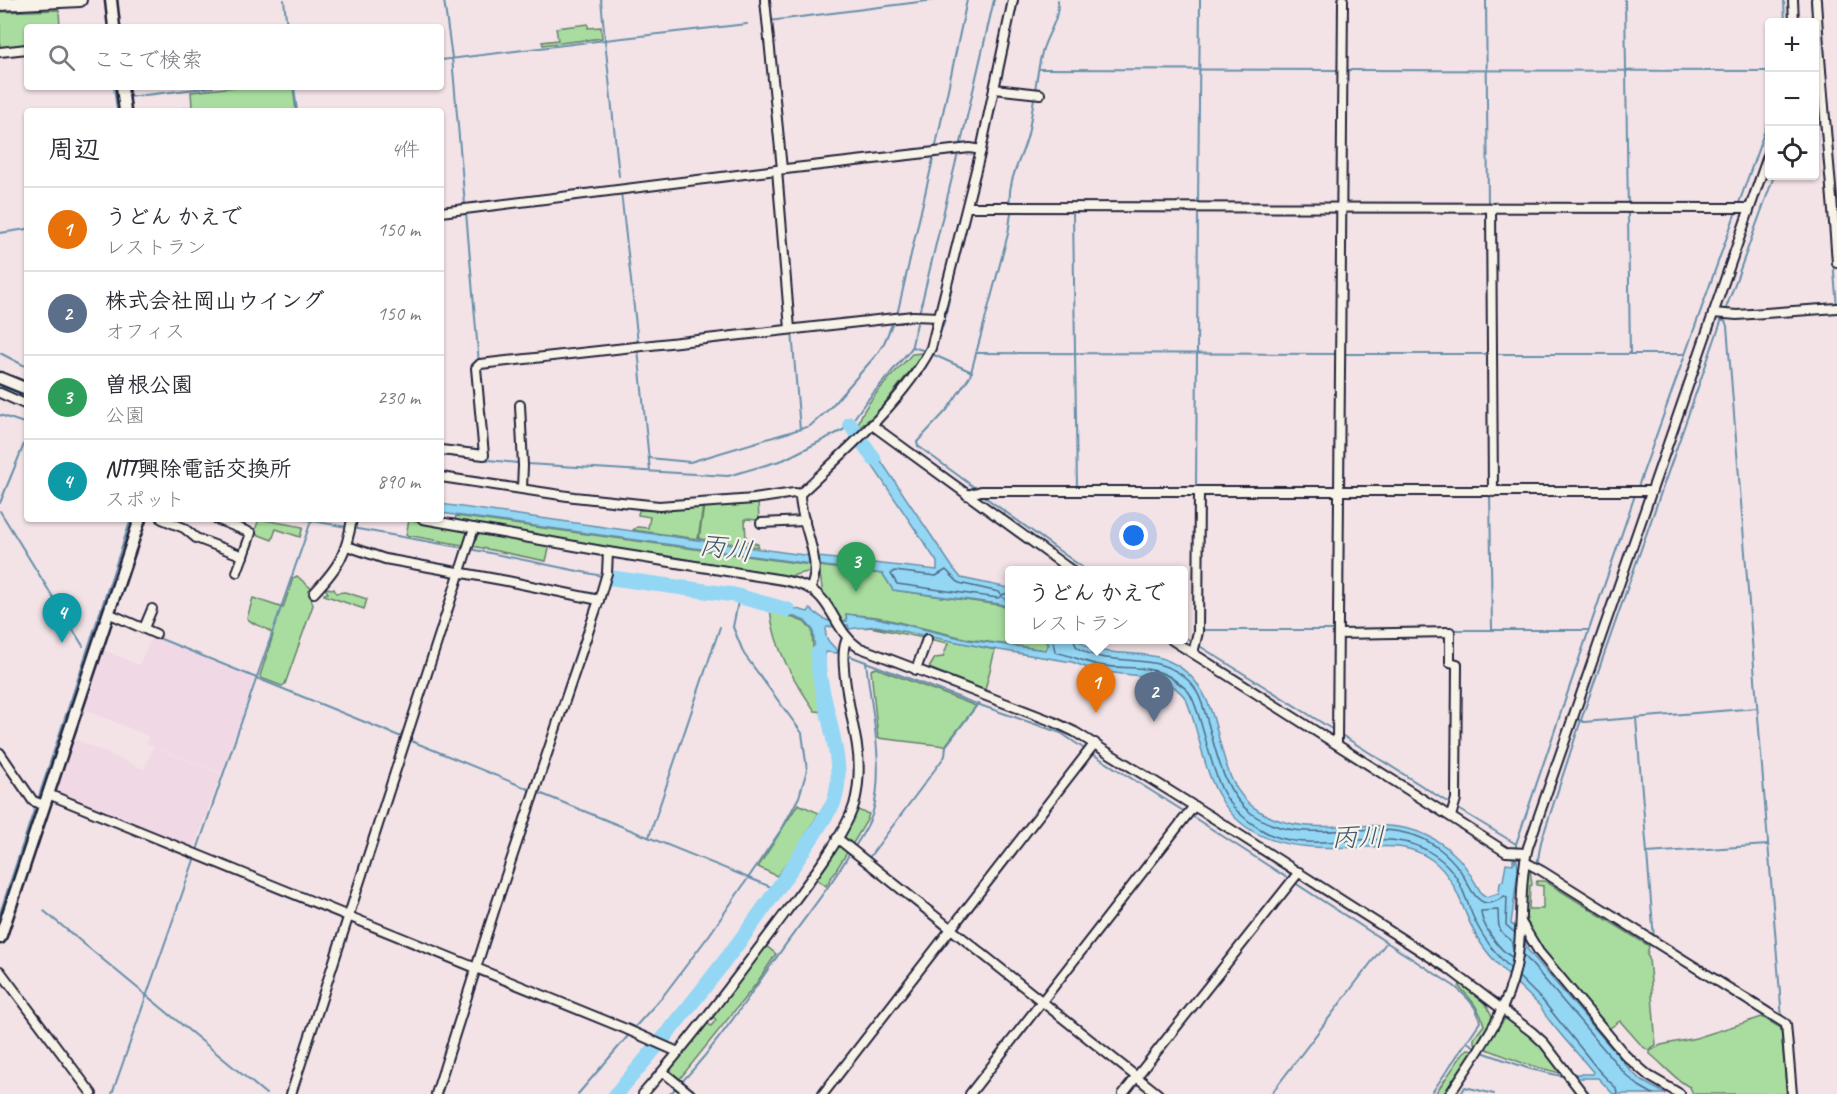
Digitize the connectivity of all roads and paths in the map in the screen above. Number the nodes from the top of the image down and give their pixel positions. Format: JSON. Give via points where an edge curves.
{"nodes":[{"id":1,"x":80,"y":0,"type":"edge"},
{"id":2,"x":111,"y":0,"type":"edge"},
{"id":3,"x":765,"y":0,"type":"edge"},
{"id":4,"x":1013,"y":0,"type":"edge"},
{"id":5,"x":1343,"y":0,"type":"edge"},
{"id":6,"x":1793,"y":0,"type":"edge"},
{"id":7,"x":1816,"y":0,"type":"edge"},
{"id":8,"x":0,"y":4,"type":"edge"},
{"id":9,"x":1794,"y":18,"type":"edge"},
{"id":10,"x":114,"y":24,"type":"edge"},
{"id":11,"x":24,"y":49,"type":"edge"},
{"id":12,"x":0,"y":52,"type":"edge"},
{"id":13,"x":994,"y":89,"type":"junction"},
{"id":14,"x":122,"y":90,"type":"edge"},
{"id":15,"x":1037,"y":93,"type":"dead end"},
{"id":16,"x":125,"y":108,"type":"edge"},
{"id":17,"x":981,"y":150,"type":"junction"},
{"id":18,"x":1765,"y":160,"type":"edge"},
{"id":19,"x":779,"y":171,"type":"junction"},
{"id":20,"x":967,"y":207,"type":"junction"},
{"id":21,"x":1741,"y":208,"type":"junction"},
{"id":22,"x":1340,"y":209,"type":"junction"},
{"id":23,"x":1490,"y":209,"type":"junction"},
{"id":24,"x":444,"y":212,"type":"edge"},
{"id":25,"x":1837,"y":263,"type":"edge"},
{"id":26,"x":1836,"y":308,"type":"edge"},
{"id":27,"x":1720,"y":315,"type":"junction"},
{"id":28,"x":940,"y":317,"type":"junction"},
{"id":29,"x":790,"y":329,"type":"junction"},
{"id":30,"x":0,"y":378,"type":"edge"},
{"id":31,"x":24,"y":387,"type":"edge"},
{"id":32,"x":0,"y":393,"type":"edge"},
{"id":33,"x":24,"y":404,"type":"edge"},
{"id":34,"x":520,"y":405,"type":"dead end"},
{"id":35,"x":872,"y":425,"type":"junction"},
{"id":36,"x":444,"y":450,"type":"edge"},
{"id":37,"x":444,"y":477,"type":"edge"},
{"id":38,"x":522,"y":488,"type":"junction"},
{"id":39,"x":1339,"y":491,"type":"junction"},
{"id":40,"x":1651,"y":491,"type":"junction"},
{"id":41,"x":1491,"y":492,"type":"junction"},
{"id":42,"x":1199,"y":493,"type":"junction"},
{"id":43,"x":800,"y":494,"type":"junction"},
{"id":44,"x":967,"y":495,"type":"junction"},
{"id":45,"x":805,"y":521,"type":"junction"},
{"id":46,"x":139,"y":522,"type":"edge"},
{"id":47,"x":177,"y":522,"type":"edge"},
{"id":48,"x":224,"y":522,"type":"edge"},
{"id":49,"x":440,"y":522,"type":"edge"},
{"id":50,"x":761,"y":523,"type":"dead end"},
{"id":51,"x":351,"y":525,"type":"edge"},
{"id":52,"x":474,"y":528,"type":"junction"},
{"id":53,"x":346,"y":546,"type":"junction"},
{"id":54,"x":608,"y":552,"type":"junction"},
{"id":55,"x":243,"y":556,"type":"junction"},
{"id":56,"x":1065,"y":566,"type":"edge"},
{"id":57,"x":237,"y":572,"type":"dead end"},
{"id":58,"x":458,"y":572,"type":"junction"},
{"id":59,"x":810,"y":589,"type":"junction"},
{"id":60,"x":314,"y":593,"type":"dead end"},
{"id":61,"x":597,"y":600,"type":"junction"},
{"id":62,"x":152,"y":609,"type":"dead end"},
{"id":63,"x":108,"y":613,"type":"junction"},
{"id":64,"x":144,"y":628,"type":"junction"},
{"id":65,"x":1339,"y":631,"type":"junction"},
{"id":66,"x":156,"y":634,"type":"dead end"},
{"id":67,"x":848,"y":639,"type":"junction"},
{"id":68,"x":927,"y":639,"type":"dead end"},
{"id":69,"x":1186,"y":644,"type":"edge"},
{"id":70,"x":1195,"y":647,"type":"junction"},
{"id":71,"x":916,"y":670,"type":"junction"},
{"id":72,"x":1337,"y":736,"type":"junction"},
{"id":73,"x":1091,"y":749,"type":"junction"},
{"id":74,"x":0,"y":753,"type":"edge"},
{"id":75,"x":48,"y":794,"type":"junction"},
{"id":76,"x":40,"y":804,"type":"junction"},
{"id":77,"x":1453,"y":809,"type":"junction"},
{"id":78,"x":1190,"y":811,"type":"junction"},
{"id":79,"x":837,"y":838,"type":"junction"},
{"id":80,"x":1519,"y":853,"type":"junction"},
{"id":81,"x":1525,"y":862,"type":"junction"},
{"id":82,"x":1295,"y":878,"type":"junction"},
{"id":83,"x":348,"y":916,"type":"junction"},
{"id":84,"x":1520,"y":924,"type":"junction"},
{"id":85,"x":950,"y":930,"type":"junction"},
{"id":86,"x":0,"y":938,"type":"edge"},
{"id":87,"x":477,"y":968,"type":"junction"},
{"id":88,"x":0,"y":971,"type":"edge"},
{"id":89,"x":1041,"y":1002,"type":"junction"},
{"id":90,"x":1504,"y":1006,"type":"junction"},
{"id":91,"x":678,"y":1052,"type":"junction"},
{"id":92,"x":663,"y":1072,"type":"junction"},
{"id":93,"x":1134,"y":1077,"type":"junction"},
{"id":94,"x":92,"y":1094,"type":"edge"},
{"id":95,"x":291,"y":1094,"type":"edge"},
{"id":96,"x":436,"y":1094,"type":"edge"},
{"id":97,"x":643,"y":1094,"type":"edge"},
{"id":98,"x":690,"y":1094,"type":"edge"},
{"id":99,"x":823,"y":1094,"type":"edge"},
{"id":100,"x":970,"y":1094,"type":"edge"},
{"id":101,"x":1123,"y":1094,"type":"edge"},
{"id":102,"x":1158,"y":1094,"type":"edge"},
{"id":103,"x":1450,"y":1094,"type":"edge"},
{"id":104,"x":1583,"y":1094,"type":"edge"},
{"id":105,"x":1680,"y":1094,"type":"edge"},
{"id":106,"x":1792,"y":1094,"type":"edge"}],
"edges":[{"from":1,"to":8,"type":"main road"},
{"from":2,"to":10,"type":"street"},
{"from":3,"to":19,"type":"street"},
{"from":4,"to":13,"type":"street"},
{"from":5,"to":22,"type":"street"},
{"from":6,"to":9,"type":"street"},
{"from":7,"to":25,"type":"street"},
{"from":11,"to":12,"type":"street"},
{"from":13,"to":15,"type":"street"},
{"from":13,"to":17,"type":"street"},
{"from":14,"to":16,"type":"street"},
{"from":17,"to":19,"type":"street","via":[[930,152]]},
{"from":17,"to":20,"type":"street"},
{"from":18,"to":21,"type":"street"},
{"from":19,"to":24,"type":"street"},
{"from":19,"to":29,"type":"street"},
{"from":20,"to":22,"type":"street"},
{"from":20,"to":28,"type":"street"},
{"from":21,"to":23,"type":"street"},
{"from":21,"to":27,"type":"street"},
{"from":22,"to":23,"type":"street"},
{"from":22,"to":39,"type":"street"},
{"from":23,"to":41,"type":"street"},
{"from":26,"to":27,"type":"street"},
{"from":27,"to":40,"type":"street"},
{"from":28,"to":29,"type":"street"},
{"from":28,"to":35,"type":"street","via":[[929,352]]},
{"from":29,"to":36,"type":"street","via":[[479,365],[476,368],[484,455]]},
{"from":30,"to":31,"type":"street"},
{"from":32,"to":33,"type":"street"},
{"from":34,"to":38,"type":"street"},
{"from":35,"to":43,"type":"street"},
{"from":35,"to":44,"type":"street"},
{"from":37,"to":38,"type":"street"},
{"from":38,"to":43,"type":"street","via":[[659,506]]},
{"from":39,"to":41,"type":"street"},
{"from":39,"to":42,"type":"street"},
{"from":39,"to":65,"type":"street"},
{"from":40,"to":41,"type":"street"},
{"from":40,"to":80,"type":"street"},
{"from":42,"to":44,"type":"street","via":[[979,491]]},
{"from":42,"to":70,"type":"street"},
{"from":43,"to":45,"type":"street"},
{"from":44,"to":56,"type":"street"},
{"from":45,"to":50,"type":"street"},
{"from":45,"to":59,"type":"street","via":[[815,568]]},
{"from":46,"to":63,"type":"street"},
{"from":47,"to":55,"type":"street","via":[[196,538]]},
{"from":48,"to":55,"type":"street","via":[[251,533]]},
{"from":49,"to":52,"type":"street"},
{"from":51,"to":53,"type":"street"},
{"from":52,"to":54,"type":"street"},
{"from":52,"to":58,"type":"street"},
{"from":53,"to":58,"type":"street","via":[[385,559]]},
{"from":53,"to":60,"type":"street","via":[[336,568]]},
{"from":54,"to":59,"type":"street","via":[[783,580]]},
{"from":54,"to":61,"type":"street","via":[[606,576]]},
{"from":55,"to":57,"type":"street"},
{"from":58,"to":61,"type":"street"},
{"from":58,"to":83,"type":"street"},
{"from":59,"to":67,"type":"street","via":[[819,595]]},
{"from":61,"to":87,"type":"street"},
{"from":62,"to":64,"type":"street"},
{"from":63,"to":64,"type":"street"},
{"from":63,"to":75,"type":"street"},
{"from":64,"to":66,"type":"street"},
{"from":65,"to":72,"type":"street"},
{"from":65,"to":77,"type":"street","via":[[1450,632],[1450,662],[1457,664]]},
{"from":67,"to":71,"type":"street","via":[[864,650]]},
{"from":67,"to":79,"type":"street","via":[[844,657],[858,748],[857,783],[854,805]]},
{"from":68,"to":71,"type":"street"},
{"from":69,"to":70,"type":"street"},
{"from":70,"to":72,"type":"street"},
{"from":71,"to":73,"type":"street","via":[[1062,725]]},
{"from":72,"to":77,"type":"street"},
{"from":73,"to":78,"type":"street"},
{"from":73,"to":85,"type":"street"},
{"from":74,"to":76,"type":"street"},
{"from":75,"to":76,"type":"street"},
{"from":75,"to":83,"type":"street"},
{"from":76,"to":86,"type":"street"},
{"from":77,"to":80,"type":"street","via":[[1471,830]]},
{"from":78,"to":82,"type":"street"},
{"from":78,"to":89,"type":"street"},
{"from":79,"to":85,"type":"street"},
{"from":79,"to":91,"type":"street","via":[[768,937]]},
{"from":80,"to":81,"type":"street"},
{"from":81,"to":84,"type":"street"},
{"from":81,"to":106,"type":"street","via":[[1782,1022]]},
{"from":82,"to":90,"type":"street"},
{"from":82,"to":93,"type":"street"},
{"from":83,"to":87,"type":"street"},
{"from":83,"to":95,"type":"street"},
{"from":84,"to":90,"type":"street","via":[[1516,967]]},
{"from":84,"to":105,"type":"street","via":[[1626,1056],[1649,1076]]},
{"from":85,"to":89,"type":"street"},
{"from":85,"to":99,"type":"street"},
{"from":87,"to":91,"type":"street"},
{"from":87,"to":96,"type":"street"},
{"from":88,"to":94,"type":"street"},
{"from":89,"to":93,"type":"street"},
{"from":89,"to":100,"type":"street"},
{"from":90,"to":103,"type":"street"},
{"from":90,"to":104,"type":"street","via":[[1544,1042]]},
{"from":91,"to":92,"type":"street"},
{"from":92,"to":97,"type":"street"},
{"from":92,"to":98,"type":"street"},
{"from":93,"to":101,"type":"street"},
{"from":93,"to":102,"type":"street"}]}
